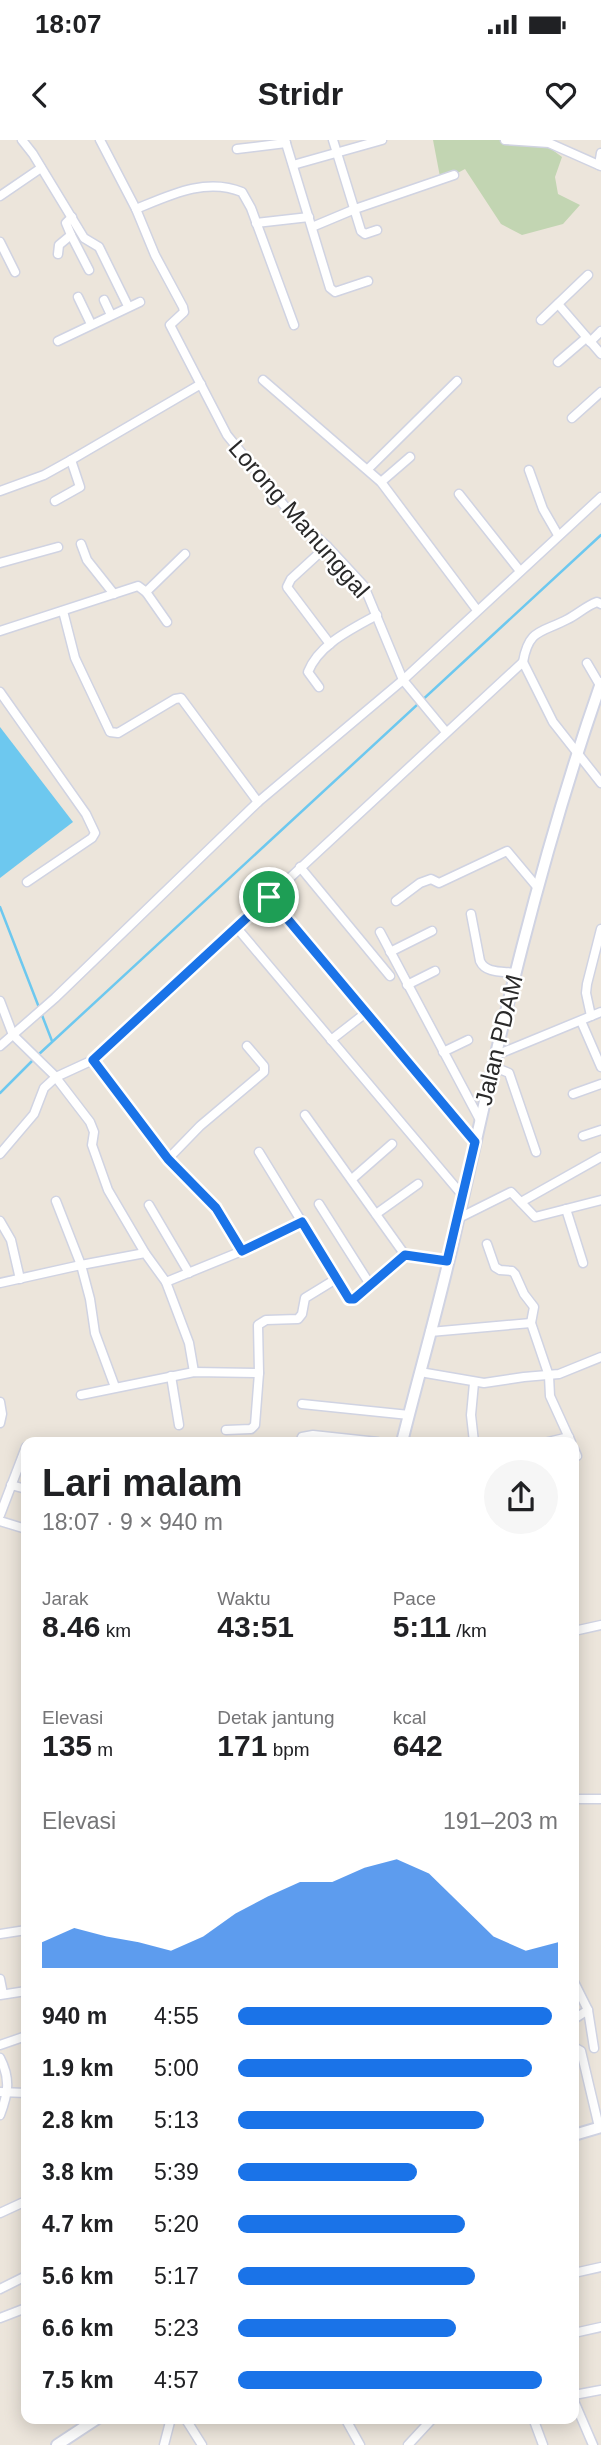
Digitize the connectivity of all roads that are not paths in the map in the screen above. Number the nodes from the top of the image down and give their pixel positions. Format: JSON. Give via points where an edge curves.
{"nodes":[{"id":1,"x":22,"y":140,"type":"edge"},
{"id":2,"x":100,"y":140,"type":"edge"},
{"id":3,"x":333,"y":140,"type":"edge"},
{"id":4,"x":382,"y":140,"type":"edge"},
{"id":5,"x":505,"y":140,"type":"edge"},
{"id":6,"x":286,"y":142,"type":"edge"},
{"id":7,"x":237,"y":149,"type":"dead end"},
{"id":8,"x":601,"y":153,"type":"edge"},
{"id":9,"x":338,"y":154,"type":"junction"},
{"id":10,"x":293,"y":165,"type":"junction"},
{"id":11,"x":600,"y":165,"type":"edge"},
{"id":12,"x":41,"y":168,"type":"junction"},
{"id":13,"x":454,"y":175,"type":"dead end"},
{"id":14,"x":0,"y":196,"type":"edge"},
{"id":15,"x":136,"y":209,"type":"junction"},
{"id":16,"x":355,"y":209,"type":"junction"},
{"id":17,"x":309,"y":217,"type":"junction"},
{"id":18,"x":72,"y":218,"type":"junction"},
{"id":19,"x":256,"y":223,"type":"junction"},
{"id":20,"x":312,"y":227,"type":"junction"},
{"id":21,"x":377,"y":230,"type":"dead end"},
{"id":22,"x":71,"y":235,"type":"junction"},
{"id":23,"x":0,"y":242,"type":"edge"},
{"id":24,"x":58,"y":254,"type":"dead end"},
{"id":25,"x":89,"y":270,"type":"dead end"},
{"id":26,"x":15,"y":272,"type":"dead end"},
{"id":27,"x":588,"y":275,"type":"dead end"},
{"id":28,"x":368,"y":281,"type":"dead end"},
{"id":29,"x":78,"y":297,"type":"dead end"},
{"id":30,"x":104,"y":300,"type":"dead end"},
{"id":31,"x":140,"y":302,"type":"dead end"},
{"id":32,"x":558,"y":304,"type":"junction"},
{"id":33,"x":128,"y":306,"type":"junction"},
{"id":34,"x":111,"y":315,"type":"junction"},
{"id":35,"x":541,"y":320,"type":"dead end"},
{"id":36,"x":91,"y":324,"type":"junction"},
{"id":37,"x":294,"y":325,"type":"dead end"},
{"id":38,"x":601,"y":331,"type":"edge"},
{"id":39,"x":588,"y":340,"type":"junction"},
{"id":40,"x":58,"y":341,"type":"dead end"},
{"id":41,"x":601,"y":354,"type":"edge"},
{"id":42,"x":558,"y":362,"type":"dead end"},
{"id":43,"x":263,"y":380,"type":"dead end"},
{"id":44,"x":457,"y":381,"type":"dead end"},
{"id":45,"x":201,"y":384,"type":"junction"},
{"id":46,"x":601,"y":392,"type":"edge"},
{"id":47,"x":572,"y":418,"type":"dead end"},
{"id":48,"x":410,"y":457,"type":"dead end"},
{"id":49,"x":71,"y":460,"type":"junction"},
{"id":50,"x":368,"y":469,"type":"junction"},
{"id":51,"x":529,"y":470,"type":"dead end"},
{"id":52,"x":381,"y":482,"type":"junction"},
{"id":53,"x":0,"y":491,"type":"edge"},
{"id":54,"x":459,"y":494,"type":"dead end"},
{"id":55,"x":601,"y":497,"type":"edge"},
{"id":56,"x":55,"y":501,"type":"dead end"},
{"id":57,"x":558,"y":535,"type":"junction"},
{"id":58,"x":81,"y":544,"type":"dead end"},
{"id":59,"x":58,"y":547,"type":"dead end"},
{"id":60,"x":327,"y":547,"type":"junction"},
{"id":61,"x":186,"y":554,"type":"dead end"},
{"id":62,"x":0,"y":563,"type":"edge"},
{"id":63,"x":520,"y":571,"type":"junction"},
{"id":64,"x":146,"y":592,"type":"junction"},
{"id":65,"x":114,"y":594,"type":"junction"},
{"id":66,"x":601,"y":604,"type":"edge"},
{"id":67,"x":477,"y":610,"type":"junction"},
{"id":68,"x":63,"y":611,"type":"junction"},
{"id":69,"x":377,"y":615,"type":"junction"},
{"id":70,"x":167,"y":622,"type":"dead end"},
{"id":71,"x":0,"y":631,"type":"edge"},
{"id":72,"x":330,"y":644,"type":"junction"},
{"id":73,"x":523,"y":662,"type":"junction"},
{"id":74,"x":587,"y":663,"type":"dead end"},
{"id":75,"x":403,"y":680,"type":"junction"},
{"id":76,"x":601,"y":685,"type":"edge"},
{"id":77,"x":319,"y":687,"type":"dead end"},
{"id":78,"x":0,"y":692,"type":"edge"},
{"id":79,"x":446,"y":732,"type":"junction"},
{"id":80,"x":578,"y":752,"type":"junction"},
{"id":81,"x":601,"y":783,"type":"edge"},
{"id":82,"x":258,"y":802,"type":"junction"},
{"id":83,"x":300,"y":867,"type":"junction"},
{"id":84,"x":27,"y":882,"type":"dead end"},
{"id":85,"x":538,"y":888,"type":"junction"},
{"id":86,"x":269,"y":897,"type":"junction"},
{"id":87,"x":396,"y":901,"type":"dead end"},
{"id":88,"x":471,"y":914,"type":"dead end"},
{"id":89,"x":237,"y":928,"type":"junction"},
{"id":90,"x":601,"y":929,"type":"edge"},
{"id":91,"x":432,"y":931,"type":"dead end"},
{"id":92,"x":380,"y":932,"type":"dead end"},
{"id":93,"x":390,"y":952,"type":"junction"},
{"id":94,"x":435,"y":971,"type":"dead end"},
{"id":95,"x":516,"y":972,"type":"junction"},
{"id":96,"x":390,"y":976,"type":"dead end"},
{"id":97,"x":407,"y":985,"type":"junction"},
{"id":98,"x":0,"y":1001,"type":"edge"},
{"id":99,"x":367,"y":1012,"type":"junction"},
{"id":100,"x":601,"y":1012,"type":"edge"},
{"id":101,"x":591,"y":1016,"type":"junction"},
{"id":102,"x":581,"y":1021,"type":"junction"},
{"id":103,"x":16,"y":1037,"type":"junction"},
{"id":104,"x":331,"y":1040,"type":"junction"},
{"id":105,"x":468,"y":1040,"type":"dead end"},
{"id":106,"x":0,"y":1045,"type":"edge"},
{"id":107,"x":247,"y":1046,"type":"dead end"},
{"id":108,"x":443,"y":1052,"type":"junction"},
{"id":109,"x":93,"y":1060,"type":"junction"},
{"id":110,"x":493,"y":1061,"type":"junction"},
{"id":111,"x":601,"y":1067,"type":"edge"},
{"id":112,"x":55,"y":1076,"type":"junction"},
{"id":113,"x":601,"y":1084,"type":"edge"},
{"id":114,"x":573,"y":1094,"type":"dead end"},
{"id":115,"x":305,"y":1115,"type":"dead end"},
{"id":116,"x":480,"y":1120,"type":"junction"},
{"id":117,"x":601,"y":1130,"type":"edge"},
{"id":118,"x":583,"y":1136,"type":"dead end"},
{"id":119,"x":475,"y":1142,"type":"junction"},
{"id":120,"x":392,"y":1144,"type":"dead end"},
{"id":121,"x":259,"y":1152,"type":"dead end"},
{"id":122,"x":536,"y":1152,"type":"dead end"},
{"id":123,"x":0,"y":1154,"type":"edge"},
{"id":124,"x":601,"y":1157,"type":"edge"},
{"id":125,"x":168,"y":1159,"type":"junction"},
{"id":126,"x":352,"y":1179,"type":"junction"},
{"id":127,"x":418,"y":1184,"type":"dead end"},
{"id":128,"x":463,"y":1196,"type":"junction"},
{"id":129,"x":601,"y":1200,"type":"edge"},
{"id":130,"x":56,"y":1201,"type":"dead end"},
{"id":131,"x":521,"y":1202,"type":"junction"},
{"id":132,"x":319,"y":1204,"type":"dead end"},
{"id":133,"x":149,"y":1205,"type":"dead end"},
{"id":134,"x":566,"y":1209,"type":"junction"},
{"id":135,"x":376,"y":1214,"type":"junction"},
{"id":136,"x":459,"y":1218,"type":"junction"},
{"id":137,"x":0,"y":1221,"type":"edge"},
{"id":138,"x":302,"y":1222,"type":"junction"},
{"id":139,"x":487,"y":1244,"type":"dead end"},
{"id":140,"x":242,"y":1251,"type":"junction"},
{"id":141,"x":145,"y":1253,"type":"junction"},
{"id":142,"x":405,"y":1255,"type":"junction"},
{"id":143,"x":447,"y":1261,"type":"junction"},
{"id":144,"x":583,"y":1263,"type":"dead end"},
{"id":145,"x":81,"y":1265,"type":"junction"},
{"id":146,"x":190,"y":1273,"type":"junction"},
{"id":147,"x":20,"y":1279,"type":"junction"},
{"id":148,"x":336,"y":1279,"type":"junction"},
{"id":149,"x":166,"y":1282,"type":"junction"},
{"id":150,"x":0,"y":1283,"type":"edge"},
{"id":151,"x":371,"y":1286,"type":"junction"},
{"id":152,"x":531,"y":1323,"type":"junction"},
{"id":153,"x":430,"y":1332,"type":"junction"},
{"id":154,"x":601,"y":1357,"type":"edge"},
{"id":155,"x":194,"y":1372,"type":"junction"},
{"id":156,"x":420,"y":1372,"type":"junction"},
{"id":157,"x":259,"y":1373,"type":"junction"},
{"id":158,"x":171,"y":1376,"type":"junction"},
{"id":159,"x":549,"y":1376,"type":"junction"},
{"id":160,"x":474,"y":1383,"type":"junction"},
{"id":161,"x":115,"y":1387,"type":"junction"},
{"id":162,"x":81,"y":1395,"type":"dead end"},
{"id":163,"x":0,"y":1402,"type":"edge"},
{"id":164,"x":302,"y":1404,"type":"dead end"},
{"id":165,"x":409,"y":1415,"type":"junction"},
{"id":166,"x":0,"y":1423,"type":"edge"},
{"id":167,"x":179,"y":1425,"type":"dead end"},
{"id":168,"x":226,"y":1430,"type":"dead end"},
{"id":169,"x":302,"y":1437,"type":"edge"},
{"id":170,"x":332,"y":1437,"type":"edge"},
{"id":171,"x":403,"y":1437,"type":"edge"},
{"id":172,"x":473,"y":1437,"type":"edge"},
{"id":173,"x":569,"y":1437,"type":"edge"},
{"id":174,"x":21,"y":1460,"type":"edge"},
{"id":175,"x":11,"y":1485,"type":"junction"},
{"id":176,"x":21,"y":1488,"type":"edge"},
{"id":177,"x":0,"y":1515,"type":"edge"},
{"id":178,"x":0,"y":1521,"type":"edge"},
{"id":179,"x":21,"y":1528,"type":"edge"},
{"id":180,"x":601,"y":1626,"type":"edge"},
{"id":181,"x":579,"y":1631,"type":"edge"},
{"id":182,"x":601,"y":1798,"type":"edge"},
{"id":183,"x":579,"y":1800,"type":"edge"},
{"id":184,"x":21,"y":1931,"type":"edge"},
{"id":185,"x":0,"y":1934,"type":"edge"},
{"id":186,"x":0,"y":1979,"type":"edge"},
{"id":187,"x":21,"y":1992,"type":"edge"},
{"id":188,"x":579,"y":1992,"type":"edge"},
{"id":189,"x":1,"y":1994,"type":"edge"},
{"id":190,"x":588,"y":2010,"type":"junction"},
{"id":191,"x":579,"y":2016,"type":"edge"},
{"id":192,"x":21,"y":2038,"type":"edge"},
{"id":193,"x":0,"y":2045,"type":"edge"},
{"id":194,"x":598,"y":2048,"type":"edge"},
{"id":195,"x":579,"y":2049,"type":"edge"},
{"id":196,"x":579,"y":2056,"type":"edge"},
{"id":197,"x":0,"y":2058,"type":"edge"},
{"id":198,"x":4,"y":2093,"type":"edge"},
{"id":199,"x":0,"y":2115,"type":"edge"},
{"id":200,"x":600,"y":2127,"type":"edge"},
{"id":201,"x":579,"y":2133,"type":"edge"},
{"id":202,"x":21,"y":2203,"type":"edge"},
{"id":203,"x":0,"y":2213,"type":"edge"},
{"id":204,"x":601,"y":2267,"type":"edge"},
{"id":205,"x":579,"y":2272,"type":"edge"},
{"id":206,"x":21,"y":2279,"type":"edge"},
{"id":207,"x":0,"y":2290,"type":"edge"},
{"id":208,"x":21,"y":2310,"type":"edge"},
{"id":209,"x":0,"y":2318,"type":"edge"},
{"id":210,"x":601,"y":2327,"type":"edge"},
{"id":211,"x":579,"y":2332,"type":"edge"},
{"id":212,"x":601,"y":2390,"type":"edge"},
{"id":213,"x":579,"y":2394,"type":"edge"},
{"id":214,"x":579,"y":2413,"type":"edge"},
{"id":215,"x":89,"y":2424,"type":"edge"},
{"id":216,"x":169,"y":2424,"type":"edge"},
{"id":217,"x":189,"y":2424,"type":"edge"},
{"id":218,"x":348,"y":2424,"type":"edge"},
{"id":219,"x":427,"y":2424,"type":"edge"},
{"id":220,"x":535,"y":2424,"type":"edge"},
{"id":221,"x":57,"y":2445,"type":"edge"},
{"id":222,"x":164,"y":2445,"type":"edge"},
{"id":223,"x":202,"y":2445,"type":"edge"},
{"id":224,"x":360,"y":2445,"type":"edge"},
{"id":225,"x":408,"y":2445,"type":"edge"},
{"id":226,"x":543,"y":2445,"type":"edge"},
{"id":227,"x":593,"y":2445,"type":"edge"}],
"edges":[{"from":1,"to":12,"type":"street"},
{"from":2,"to":15,"type":"street","name":"Lorong Manunggal"},
{"from":3,"to":9,"type":"street"},
{"from":4,"to":9,"type":"street"},
{"from":5,"to":11,"type":"street","via":[[549,143]]},
{"from":6,"to":7,"type":"street"},
{"from":6,"to":10,"type":"street"},
{"from":8,"to":11,"type":"street"},
{"from":9,"to":10,"type":"street"},
{"from":9,"to":16,"type":"street"},
{"from":10,"to":17,"type":"street"},
{"from":12,"to":14,"type":"street"},
{"from":12,"to":18,"type":"street"},
{"from":13,"to":16,"type":"street"},
{"from":15,"to":19,"type":"street","via":[[167,195],[209,185],[244,194]]},
{"from":15,"to":45,"type":"street","name":"Lorong Manunggal","via":[[184,310],[170,325]]},
{"from":16,"to":20,"type":"street"},
{"from":16,"to":21,"type":"street","via":[[363,234]]},
{"from":17,"to":19,"type":"street"},
{"from":17,"to":20,"type":"street"},
{"from":18,"to":22,"type":"street","via":[[66,223]]},
{"from":18,"to":33,"type":"street","via":[[86,240],[99,247]]},
{"from":19,"to":37,"type":"street"},
{"from":20,"to":28,"type":"street","via":[[332,290]]},
{"from":22,"to":24,"type":"street","via":[[59,245]]},
{"from":22,"to":25,"type":"street"},
{"from":23,"to":26,"type":"street"},
{"from":27,"to":32,"type":"street"},
{"from":29,"to":36,"type":"street"},
{"from":30,"to":34,"type":"street"},
{"from":31,"to":33,"type":"street"},
{"from":32,"to":35,"type":"street"},
{"from":32,"to":39,"type":"street"},
{"from":33,"to":34,"type":"street"},
{"from":34,"to":36,"type":"street"},
{"from":36,"to":40,"type":"street"},
{"from":38,"to":39,"type":"street"},
{"from":39,"to":41,"type":"street"},
{"from":39,"to":42,"type":"street"},
{"from":43,"to":50,"type":"street"},
{"from":44,"to":50,"type":"street"},
{"from":45,"to":49,"type":"street"},
{"from":45,"to":60,"type":"street","name":"Lorong Manunggal","via":[[238,449],[292,515]]},
{"from":46,"to":47,"type":"street"},
{"from":48,"to":52,"type":"street"},
{"from":49,"to":53,"type":"street"},
{"from":49,"to":56,"type":"street","via":[[80,487]]},
{"from":50,"to":52,"type":"street"},
{"from":51,"to":57,"type":"street"},
{"from":52,"to":67,"type":"street"},
{"from":54,"to":63,"type":"street"},
{"from":55,"to":57,"type":"street"},
{"from":57,"to":63,"type":"street"},
{"from":58,"to":65,"type":"street"},
{"from":59,"to":62,"type":"street"},
{"from":60,"to":69,"type":"street","name":"Lorong Manunggal","via":[[364,586]]},
{"from":60,"to":72,"type":"street","via":[[287,587]]},
{"from":61,"to":64,"type":"street"},
{"from":63,"to":67,"type":"street"},
{"from":64,"to":65,"type":"street","via":[[138,586]]},
{"from":64,"to":70,"type":"street"},
{"from":65,"to":68,"type":"street"},
{"from":66,"to":73,"type":"street","via":[[589,605],[535,634]]},
{"from":67,"to":75,"type":"street"},
{"from":68,"to":71,"type":"street"},
{"from":68,"to":82,"type":"street","via":[[75,658],[110,732],[118,733],[181,698]]},
{"from":69,"to":72,"type":"street"},
{"from":69,"to":75,"type":"street","name":"Lorong Manunggal"},
{"from":72,"to":77,"type":"street","via":[[308,669]]},
{"from":73,"to":79,"type":"street"},
{"from":73,"to":80,"type":"street","via":[[553,722]]},
{"from":74,"to":76,"type":"street"},
{"from":75,"to":79,"type":"street"},
{"from":75,"to":82,"type":"street"},
{"from":76,"to":80,"type":"street","name":"Jalan PDAM"},
{"from":78,"to":84,"type":"street","via":[[95,833]]},
{"from":79,"to":83,"type":"street"},
{"from":80,"to":81,"type":"street"},
{"from":80,"to":85,"type":"street","name":"Jalan PDAM"},
{"from":82,"to":103,"type":"street"},
{"from":83,"to":86,"type":"street"},
{"from":83,"to":96,"type":"street"},
{"from":85,"to":87,"type":"street","via":[[507,851],[439,883],[431,879],[420,883]]},
{"from":85,"to":95,"type":"street","name":"Jalan PDAM"},
{"from":86,"to":89,"type":"street"},
{"from":86,"to":99,"type":"street"},
{"from":88,"to":95,"type":"street","via":[[483,967]]},
{"from":89,"to":104,"type":"street"},
{"from":89,"to":109,"type":"street"},
{"from":90,"to":101,"type":"street","via":[[586,993]]},
{"from":91,"to":93,"type":"street"},
{"from":92,"to":93,"type":"street"},
{"from":93,"to":97,"type":"street"},
{"from":94,"to":97,"type":"street"},
{"from":95,"to":110,"type":"street","name":"Jalan PDAM"},
{"from":97,"to":108,"type":"street"},
{"from":98,"to":103,"type":"street"},
{"from":99,"to":104,"type":"street"},
{"from":99,"to":119,"type":"street"},
{"from":100,"to":101,"type":"street"},
{"from":101,"to":102,"type":"street"},
{"from":102,"to":110,"type":"street"},
{"from":102,"to":111,"type":"street"},
{"from":103,"to":106,"type":"street"},
{"from":103,"to":112,"type":"street"},
{"from":104,"to":128,"type":"street"},
{"from":105,"to":108,"type":"street"},
{"from":107,"to":125,"type":"street","via":[[264,1072]]},
{"from":108,"to":116,"type":"street"},
{"from":109,"to":112,"type":"street"},
{"from":109,"to":125,"type":"street"},
{"from":110,"to":116,"type":"street","name":"Jalan PDAM"},
{"from":110,"to":122,"type":"street","via":[[509,1073]]},
{"from":112,"to":123,"type":"street","via":[[41,1092],[34,1114]]},
{"from":112,"to":141,"type":"street","via":[[90,1122],[92,1145],[108,1190]]},
{"from":113,"to":114,"type":"street"},
{"from":115,"to":126,"type":"street"},
{"from":116,"to":119,"type":"street","name":"Jalan PDAM"},
{"from":117,"to":118,"type":"street"},
{"from":119,"to":128,"type":"street","name":"Jalan PDAM"},
{"from":120,"to":126,"type":"street"},
{"from":121,"to":138,"type":"street"},
{"from":124,"to":131,"type":"street"},
{"from":125,"to":140,"type":"street","via":[[216,1208]]},
{"from":126,"to":135,"type":"street"},
{"from":127,"to":135,"type":"street"},
{"from":128,"to":136,"type":"street","name":"Jalan PDAM"},
{"from":129,"to":134,"type":"street"},
{"from":130,"to":145,"type":"street"},
{"from":131,"to":134,"type":"street","via":[[535,1217]]},
{"from":131,"to":136,"type":"street","via":[[511,1192]]},
{"from":132,"to":151,"type":"street"},
{"from":133,"to":146,"type":"street"},
{"from":134,"to":144,"type":"street"},
{"from":135,"to":142,"type":"street"},
{"from":136,"to":143,"type":"street","name":"Jalan PDAM"},
{"from":137,"to":147,"type":"street","via":[[11,1240]]},
{"from":138,"to":140,"type":"street"},
{"from":138,"to":148,"type":"street"},
{"from":139,"to":152,"type":"street","via":[[497,1269],[512,1270],[534,1307]]},
{"from":140,"to":146,"type":"street"},
{"from":141,"to":145,"type":"street"},
{"from":141,"to":149,"type":"street"},
{"from":142,"to":143,"type":"street"},
{"from":142,"to":151,"type":"street"},
{"from":143,"to":153,"type":"street","name":"Jalan PDAM"},
{"from":145,"to":147,"type":"street"},
{"from":145,"to":161,"type":"street","via":[[95,1333]]},
{"from":146,"to":149,"type":"street"},
{"from":147,"to":150,"type":"street"},
{"from":148,"to":151,"type":"street","via":[[351,1300]]},
{"from":148,"to":157,"type":"street","via":[[305,1298],[298,1319],[266,1320],[258,1325]]},
{"from":149,"to":155,"type":"street","via":[[189,1343]]},
{"from":152,"to":153,"type":"street"},
{"from":152,"to":159,"type":"street"},
{"from":153,"to":156,"type":"street","name":"Jalan PDAM"},
{"from":154,"to":159,"type":"street"},
{"from":155,"to":157,"type":"street"},
{"from":155,"to":158,"type":"street"},
{"from":156,"to":160,"type":"street"},
{"from":156,"to":165,"type":"street","name":"Jalan PDAM"},
{"from":157,"to":168,"type":"street","via":[[255,1425]]},
{"from":158,"to":161,"type":"street"},
{"from":158,"to":167,"type":"street"},
{"from":159,"to":160,"type":"street"},
{"from":159,"to":173,"type":"street","via":[[550,1396]]},
{"from":160,"to":172,"type":"street"},
{"from":161,"to":162,"type":"street"},
{"from":163,"to":166,"type":"street"},
{"from":164,"to":165,"type":"street"},
{"from":165,"to":171,"type":"street","name":"Jalan PDAM"},
{"from":169,"to":170,"type":"street"},
{"from":174,"to":175,"type":"street"},
{"from":175,"to":176,"type":"street"},
{"from":175,"to":177,"type":"street"},
{"from":178,"to":179,"type":"street"},
{"from":180,"to":181,"type":"street"},
{"from":182,"to":183,"type":"street"},
{"from":184,"to":185,"type":"street"},
{"from":186,"to":189,"type":"street"},
{"from":187,"to":189,"type":"street"},
{"from":188,"to":190,"type":"street"},
{"from":190,"to":191,"type":"street"},
{"from":190,"to":194,"type":"street"},
{"from":192,"to":193,"type":"street"},
{"from":194,"to":195,"type":"street"},
{"from":196,"to":200,"type":"street"},
{"from":197,"to":198,"type":"street","via":[[6,2071]]},
{"from":198,"to":199,"type":"street"},
{"from":200,"to":201,"type":"street"},
{"from":202,"to":203,"type":"street"},
{"from":204,"to":205,"type":"street"},
{"from":206,"to":207,"type":"street"},
{"from":208,"to":209,"type":"street"},
{"from":210,"to":211,"type":"street"},
{"from":212,"to":213,"type":"street"},
{"from":214,"to":227,"type":"street"},
{"from":215,"to":221,"type":"street"},
{"from":216,"to":222,"type":"street"},
{"from":217,"to":223,"type":"street"},
{"from":218,"to":224,"type":"street"},
{"from":219,"to":225,"type":"street"},
{"from":220,"to":226,"type":"street"}]}
